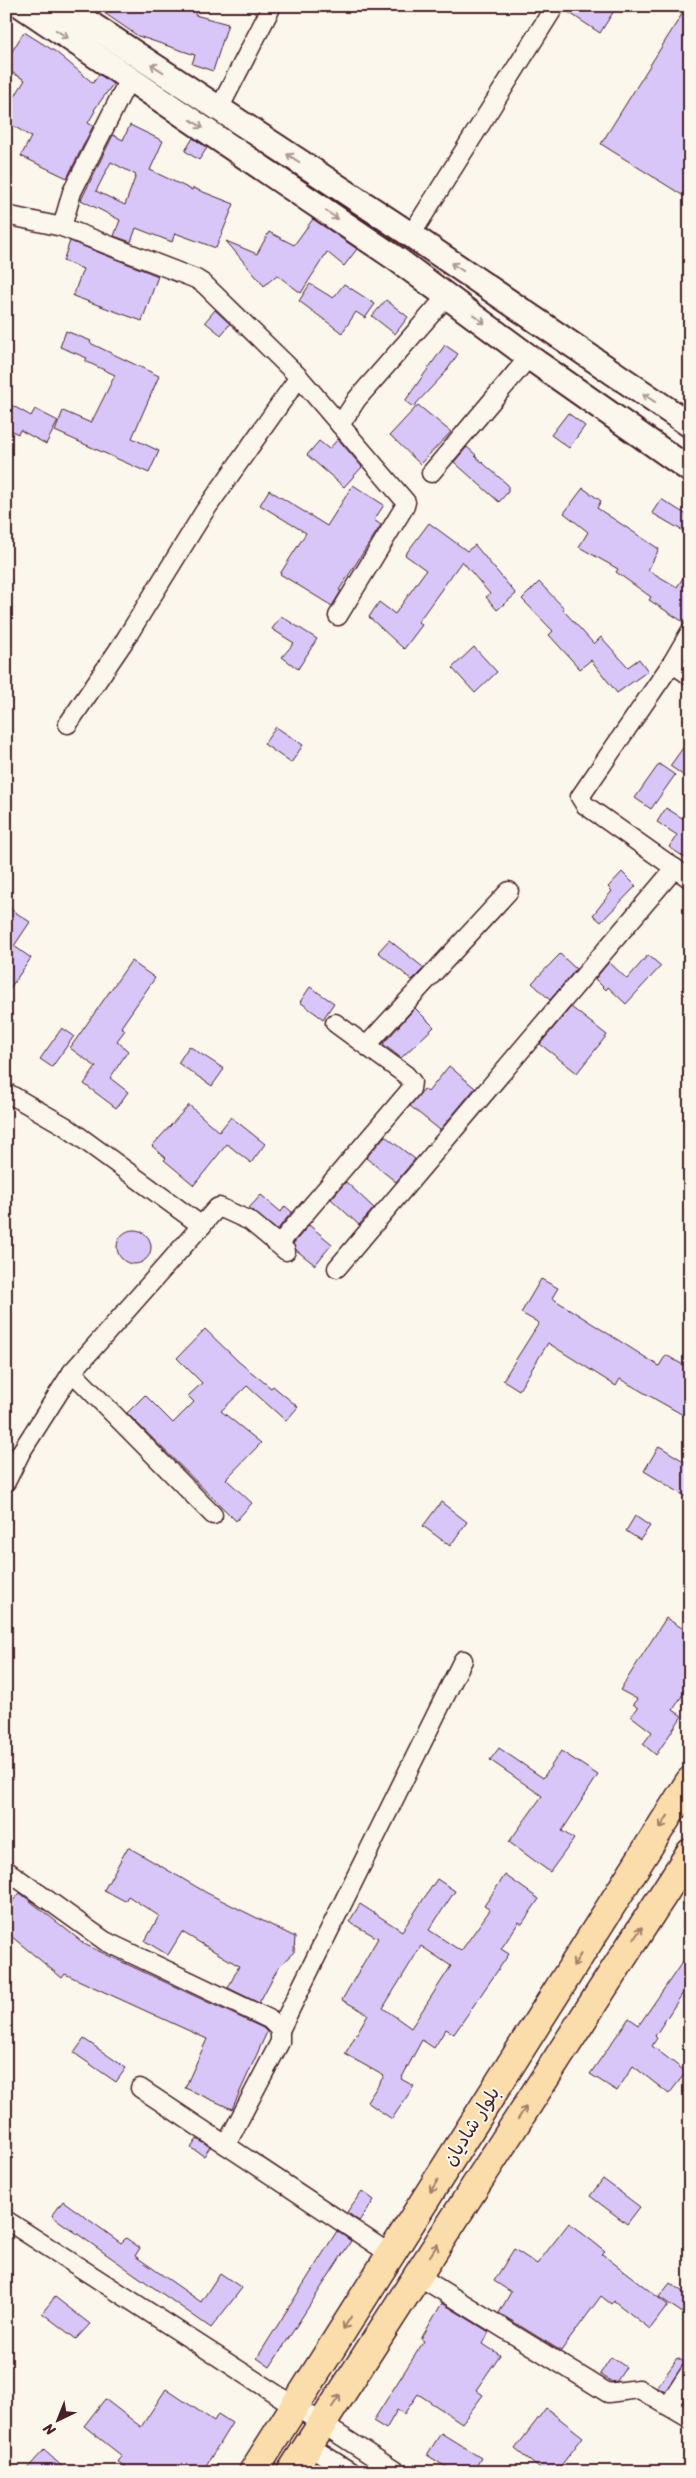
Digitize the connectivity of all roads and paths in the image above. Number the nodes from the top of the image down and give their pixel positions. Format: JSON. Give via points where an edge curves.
{"nodes":[{"id":1,"x":22,"y":6,"type":"edge"},
{"id":2,"x":63,"y":6,"type":"edge"},
{"id":3,"x":272,"y":6,"type":"edge"},
{"id":4,"x":555,"y":6,"type":"edge"},
{"id":5,"x":128,"y":78,"type":"junction"},
{"id":6,"x":219,"y":109,"type":"junction"},
{"id":7,"x":6,"y":215,"type":"edge"},
{"id":8,"x":62,"y":227,"type":"junction"},
{"id":9,"x":411,"y":235,"type":"junction"},
{"id":10,"x":448,"y":296,"type":"junction"},
{"id":11,"x":529,"y":357,"type":"junction"},
{"id":12,"x":299,"y":377,"type":"junction"},
{"id":13,"x":340,"y":425,"type":"junction"},
{"id":14,"x":690,"y":425,"type":"edge"},
{"id":15,"x":690,"y":470,"type":"edge"},
{"id":16,"x":431,"y":473,"type":"dead end"},
{"id":17,"x":338,"y":616,"type":"dead end"},
{"id":18,"x":690,"y":632,"type":"edge"},
{"id":19,"x":672,"y":663,"type":"junction"},
{"id":20,"x":690,"y":676,"type":"edge"},
{"id":21,"x":68,"y":724,"type":"dead end"},
{"id":22,"x":675,"y":868,"type":"junction"},
{"id":23,"x":690,"y":878,"type":"edge"},
{"id":24,"x":509,"y":892,"type":"dead end"},
{"id":25,"x":335,"y":1023,"type":"dead end"},
{"id":26,"x":367,"y":1045,"type":"junction"},
{"id":27,"x":6,"y":1092,"type":"edge"},
{"id":28,"x":202,"y":1226,"type":"junction"},
{"id":29,"x":337,"y":1268,"type":"dead end"},
{"id":30,"x":72,"y":1372,"type":"junction"},
{"id":31,"x":14,"y":1448,"type":"edge"},
{"id":32,"x":6,"y":1482,"type":"edge"},
{"id":33,"x":213,"y":1515,"type":"dead end"},
{"id":34,"x":462,"y":1660,"type":"dead end"},
{"id":35,"x":690,"y":1781,"type":"edge"},
{"id":36,"x":690,"y":1853,"type":"edge"},
{"id":37,"x":6,"y":1870,"type":"edge"},
{"id":38,"x":280,"y":2030,"type":"junction"},
{"id":39,"x":140,"y":2088,"type":"dead end"},
{"id":40,"x":226,"y":2146,"type":"junction"},
{"id":41,"x":6,"y":2220,"type":"edge"},
{"id":42,"x":390,"y":2254,"type":"junction"},
{"id":43,"x":417,"y":2275,"type":"junction"},
{"id":44,"x":690,"y":2372,"type":"edge"},
{"id":45,"x":295,"y":2405,"type":"junction"},
{"id":46,"x":668,"y":2406,"type":"junction"},
{"id":47,"x":690,"y":2420,"type":"edge"},
{"id":48,"x":315,"y":2434,"type":"junction"},
{"id":49,"x":253,"y":2472,"type":"edge"},
{"id":50,"x":291,"y":2472,"type":"edge"},
{"id":51,"x":351,"y":2472,"type":"edge"},
{"id":52,"x":397,"y":2472,"type":"edge"}],
"edges":[{"from":1,"to":5,"type":"street","one_way":true},
{"from":6,"to":2,"type":"street","one_way":true},
{"from":3,"to":6,"type":"street"},
{"from":4,"to":9,"type":"street"},
{"from":5,"to":8,"type":"street","via":[[72,192]]},
{"from":5,"to":10,"type":"street","one_way":true},
{"from":9,"to":6,"type":"street","one_way":true},
{"from":7,"to":8,"type":"street"},
{"from":8,"to":12,"type":"street","via":[[196,279]]},
{"from":14,"to":9,"type":"street","one_way":true},
{"from":10,"to":11,"type":"street","one_way":true},
{"from":10,"to":13,"type":"street","via":[[358,399]]},
{"from":11,"to":15,"type":"street"},
{"from":11,"to":16,"type":"street"},
{"from":12,"to":13,"type":"street"},
{"from":12,"to":21,"type":"street","via":[[204,512],[125,640]]},
{"from":13,"to":17,"type":"street","via":[[406,502],[406,506]]},
{"from":18,"to":19,"type":"street"},
{"from":19,"to":20,"type":"street"},
{"from":19,"to":22,"type":"street","via":[[580,797],[585,805]]},
{"from":22,"to":23,"type":"street"},
{"from":22,"to":29,"type":"street"},
{"from":24,"to":26,"type":"street"},
{"from":25,"to":26,"type":"street"},
{"from":26,"to":28,"type":"street","via":[[406,1075],[412,1082],[411,1089],[282,1248],[250,1221],[219,1207]]},
{"from":27,"to":28,"type":"street","via":[[65,1126]]},
{"from":28,"to":30,"type":"street"},
{"from":30,"to":31,"type":"street"},
{"from":30,"to":33,"type":"street"},
{"from":31,"to":32,"type":"street"},
{"from":34,"to":38,"type":"street"},
{"from":35,"to":42,"type":"main road","name":"بلوار شادیان","one_way":true},
{"from":43,"to":36,"type":"main road","name":"بلوار شادیان","one_way":true},
{"from":37,"to":38,"type":"street","via":[[105,1940],[269,2019]]},
{"from":38,"to":40,"type":"street","via":[[280,2042]]},
{"from":39,"to":40,"type":"street"},
{"from":40,"to":42,"type":"street"},
{"from":41,"to":45,"type":"street"},
{"from":42,"to":45,"type":"main road","name":"بلوار شادیان","one_way":true},
{"from":43,"to":46,"type":"street","via":[[608,2393],[639,2390]]},
{"from":48,"to":43,"type":"main road","name":"بلوار شادیان","one_way":true},
{"from":44,"to":46,"type":"street"},
{"from":45,"to":48,"type":"street"},
{"from":45,"to":49,"type":"main road","name":"بلوار شادیان"},
{"from":46,"to":47,"type":"street"},
{"from":48,"to":50,"type":"main road","name":"بلوار شادیان"},
{"from":48,"to":51,"type":"street"},
{"from":48,"to":52,"type":"street"}]}
